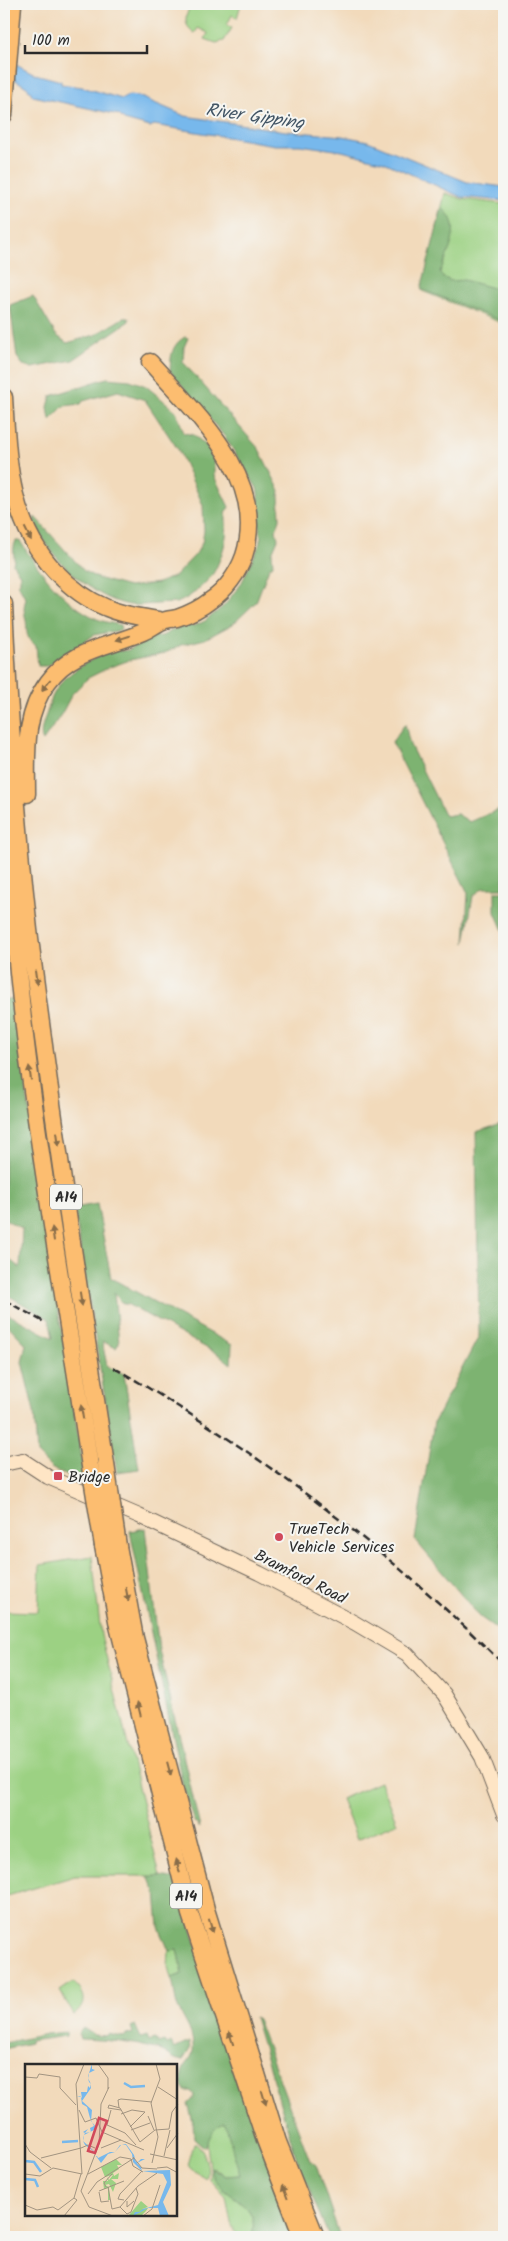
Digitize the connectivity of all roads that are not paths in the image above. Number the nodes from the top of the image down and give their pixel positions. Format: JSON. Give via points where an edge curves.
{"nodes":[{"id":1,"x":13,"y":4,"type":"edge"},
{"id":2,"x":4,"y":107,"type":"edge"},
{"id":3,"x":150,"y":362,"type":"dead end"},
{"id":4,"x":4,"y":397,"type":"edge"},
{"id":5,"x":4,"y":401,"type":"edge"},
{"id":6,"x":4,"y":604,"type":"edge"},
{"id":7,"x":163,"y":621,"type":"junction"},
{"id":8,"x":4,"y":804,"type":"edge"},
{"id":9,"x":4,"y":901,"type":"edge"},
{"id":10,"x":29,"y":929,"type":"junction"},
{"id":11,"x":14,"y":936,"type":"junction"},
{"id":12,"x":4,"y":1464,"type":"edge"},
{"id":13,"x":110,"y":1546,"type":"junction"},
{"id":14,"x":504,"y":1815,"type":"edge"},
{"id":15,"x":302,"y":2237,"type":"edge"},
{"id":16,"x":316,"y":2237,"type":"edge"}],
"edges":[{"from":1,"to":2,"type":"highway"},
{"from":3,"to":7,"type":"highway","via":[[217,442],[240,481],[249,514],[247,546],[242,561],[224,589],[195,611]]},
{"from":4,"to":5,"type":"highway"},
{"from":5,"to":7,"type":"highway","one_way":true,"via":[[10,474],[19,513],[28,536],[44,560],[70,587],[91,601],[120,613]]},
{"from":6,"to":10,"type":"highway","number":"A14"},
{"from":7,"to":10,"type":"highway","one_way":true,"via":[[143,632],[82,653],[56,672],[40,693],[32,712],[27,743],[34,906]]},
{"from":8,"to":11,"type":"highway","number":"A14"},
{"from":9,"to":11,"type":"highway"},
{"from":10,"to":13,"type":"highway","number":"A14","one_way":true,"bridge":true,"via":[[106,1464]]},
{"from":13,"to":11,"type":"highway","number":"A14","one_way":true,"bridge":true,"via":[[89,1460],[56,1256]]},
{"from":12,"to":14,"type":"main road","name":"Bramford Road","via":[[22,1460],[48,1477],[259,1573],[356,1623],[406,1654],[444,1694],[482,1757]]},
{"from":15,"to":13,"type":"highway","number":"A14","one_way":true,"via":[[265,2140],[190,1914],[118,1626]]},
{"from":13,"to":16,"type":"highway","number":"A14","one_way":true,"via":[[206,1909],[278,2142]]}]}
